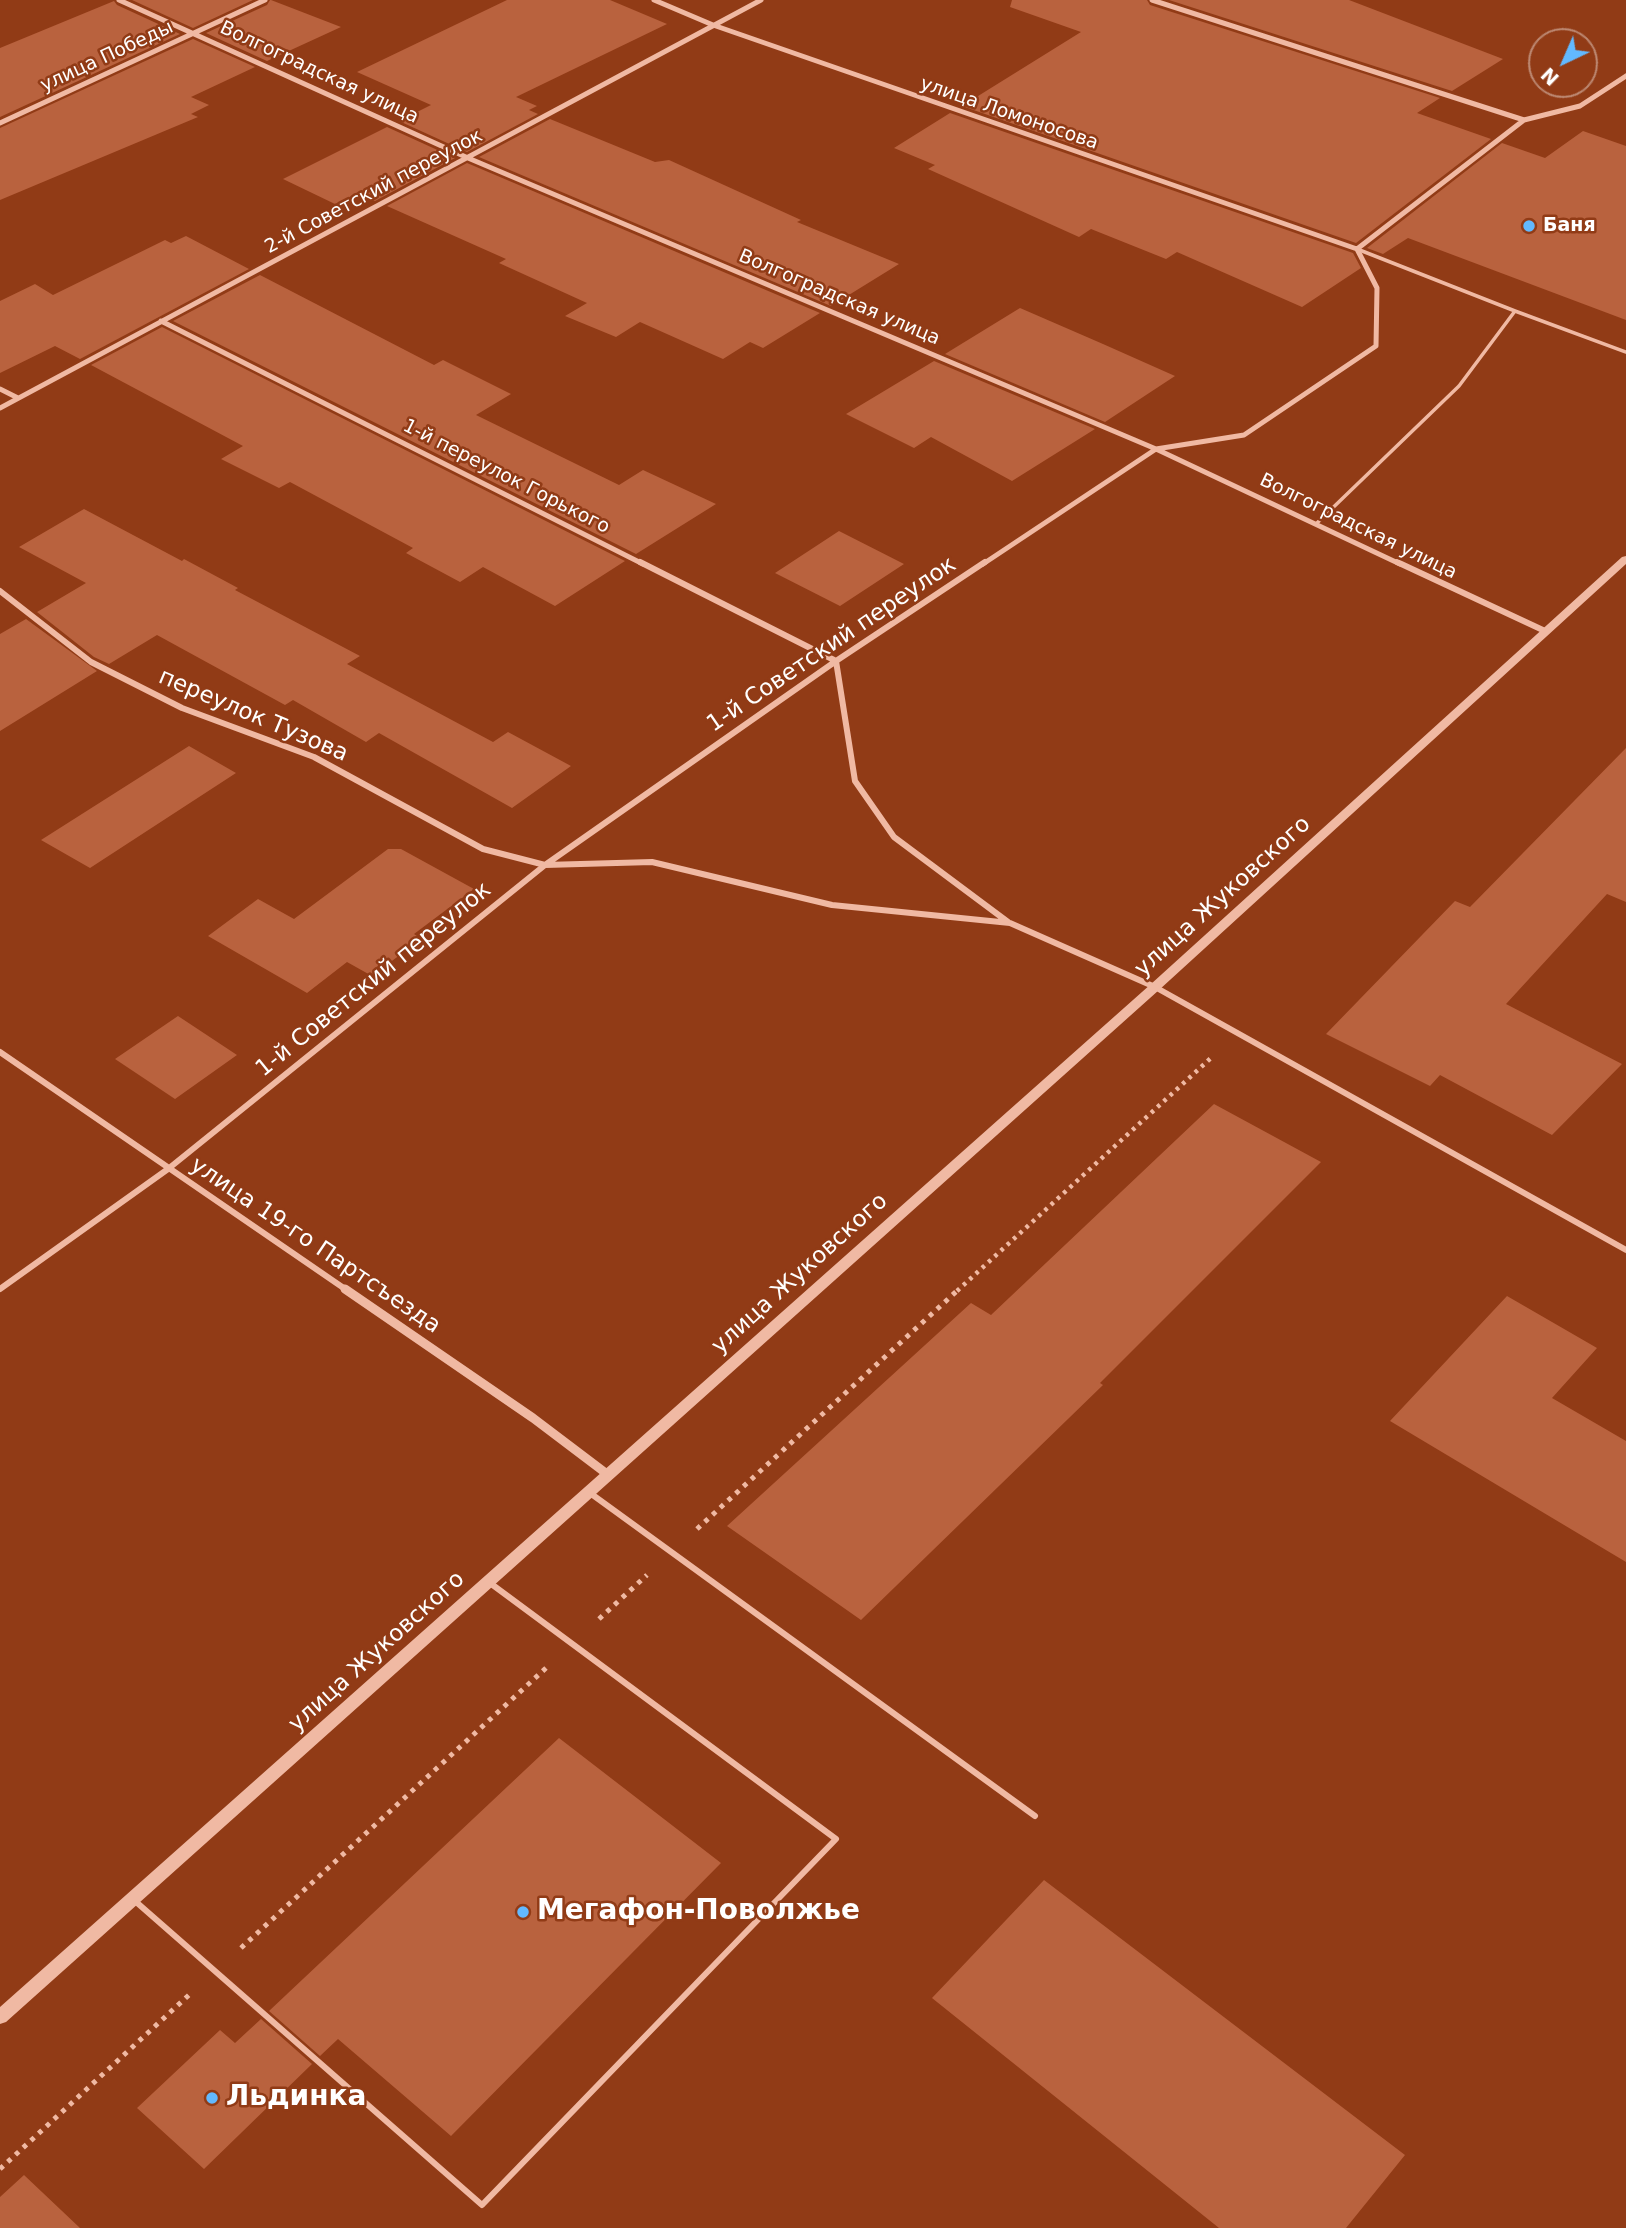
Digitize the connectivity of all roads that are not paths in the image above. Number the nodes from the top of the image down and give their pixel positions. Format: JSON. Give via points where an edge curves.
{"nodes":[{"id":1,"x":118,"y":0,"type":"edge"},
{"id":2,"x":265,"y":0,"type":"edge"},
{"id":3,"x":654,"y":0,"type":"edge"},
{"id":4,"x":761,"y":0,"type":"edge"},
{"id":5,"x":1152,"y":0,"type":"edge"},
{"id":6,"x":713,"y":25,"type":"junction"},
{"id":7,"x":193,"y":32,"type":"junction"},
{"id":8,"x":1626,"y":76,"type":"edge"},
{"id":9,"x":1524,"y":120,"type":"junction"},
{"id":10,"x":0,"y":123,"type":"edge"},
{"id":11,"x":467,"y":158,"type":"junction"},
{"id":12,"x":1357,"y":249,"type":"junction"},
{"id":13,"x":1515,"y":311,"type":"junction"},
{"id":14,"x":161,"y":321,"type":"junction"},
{"id":15,"x":1626,"y":352,"type":"edge"},
{"id":16,"x":0,"y":389,"type":"edge"},
{"id":17,"x":18,"y":398,"type":"junction"},
{"id":18,"x":0,"y":408,"type":"edge"},
{"id":19,"x":1156,"y":449,"type":"junction"},
{"id":20,"x":1317,"y":523,"type":"junction"},
{"id":21,"x":1626,"y":559,"type":"edge"},
{"id":22,"x":0,"y":591,"type":"edge"},
{"id":23,"x":10,"y":600,"type":"junction"},
{"id":24,"x":0,"y":606,"type":"edge"},
{"id":25,"x":1545,"y":631,"type":"junction"},
{"id":26,"x":836,"y":661,"type":"junction"},
{"id":27,"x":545,"y":865,"type":"junction"},
{"id":28,"x":1010,"y":923,"type":"junction"},
{"id":29,"x":1155,"y":987,"type":"junction"},
{"id":30,"x":0,"y":1052,"type":"edge"},
{"id":31,"x":168,"y":1168,"type":"junction"},
{"id":32,"x":1626,"y":1250,"type":"edge"},
{"id":33,"x":0,"y":1289,"type":"edge"},
{"id":34,"x":607,"y":1474,"type":"junction"},
{"id":35,"x":588,"y":1491,"type":"junction"},
{"id":36,"x":488,"y":1581,"type":"junction"},
{"id":37,"x":1035,"y":1816,"type":"dead end"},
{"id":38,"x":133,"y":1898,"type":"junction"},
{"id":39,"x":0,"y":2017,"type":"edge"}],
"edges":[{"from":1,"to":7,"type":"street","name":"Волгоградская улица"},
{"from":2,"to":7,"type":"street","name":"улица Победы"},
{"from":3,"to":6,"type":"street","name":"улица Ломоносова"},
{"from":4,"to":6,"type":"street","name":"2-й Советский переулок"},
{"from":5,"to":9,"type":"street"},
{"from":6,"to":11,"type":"street","name":"2-й Советский переулок"},
{"from":6,"to":12,"type":"street","name":"улица Ломоносова"},
{"from":7,"to":10,"type":"street","name":"улица Победы"},
{"from":7,"to":11,"type":"street","name":"Волгоградская улица"},
{"from":8,"to":9,"type":"street","via":[[1580,106]]},
{"from":9,"to":12,"type":"street"},
{"from":11,"to":14,"type":"street","name":"2-й Советский переулок"},
{"from":11,"to":19,"type":"street","name":"Волгоградская улица"},
{"from":12,"to":13,"type":"lane"},
{"from":12,"to":19,"type":"street","name":"1-й Советский переулок","via":[[1377,288],[1376,346],[1244,435]]},
{"from":13,"to":15,"type":"lane"},
{"from":13,"to":20,"type":"lane","via":[[1459,386]]},
{"from":14,"to":17,"type":"street","name":"2-й Советский переулок"},
{"from":14,"to":26,"type":"street","name":"1-й переулок Горького"},
{"from":16,"to":17,"type":"street"},
{"from":17,"to":18,"type":"street","name":"2-й Советский переулок"},
{"from":19,"to":20,"type":"street","name":"Волгоградская улица"},
{"from":19,"to":26,"type":"street","name":"1-й Советский переулок"},
{"from":20,"to":25,"type":"street","name":"Волгоградская улица"},
{"from":21,"to":25,"type":"street","name":"улица Жуковского"},
{"from":22,"to":23,"type":"street","name":"переулок Тузова"},
{"from":23,"to":24,"type":"street"},
{"from":23,"to":27,"type":"street","name":"переулок Тузова","via":[[91,662],[181,708],[314,757],[482,849]]},
{"from":25,"to":29,"type":"street","name":"улица Жуковского"},
{"from":26,"to":27,"type":"street","name":"1-й Советский переулок"},
{"from":26,"to":28,"type":"street","via":[[855,781],[894,837]]},
{"from":27,"to":28,"type":"street","name":"переулок Тузова","via":[[652,862],[832,905]]},
{"from":27,"to":31,"type":"street","name":"1-й Советский переулок"},
{"from":28,"to":29,"type":"street"},
{"from":29,"to":32,"type":"street"},
{"from":29,"to":34,"type":"street","name":"улица Жуковского"},
{"from":30,"to":31,"type":"street","name":"улица 19-го Партсъезда"},
{"from":31,"to":33,"type":"street","name":"1-й Советский переулок"},
{"from":31,"to":34,"type":"street","name":"улица 19-го Партсъезда","via":[[533,1418]]},
{"from":34,"to":35,"type":"street","name":"улица Жуковского"},
{"from":35,"to":36,"type":"street","name":"улица Жуковского"},
{"from":35,"to":37,"type":"lane"},
{"from":36,"to":38,"type":"street","name":"улица Жуковского"},
{"from":36,"to":38,"type":"lane","via":[[836,1839],[482,2205]]},
{"from":38,"to":39,"type":"street","name":"улица Жуковского"}]}
